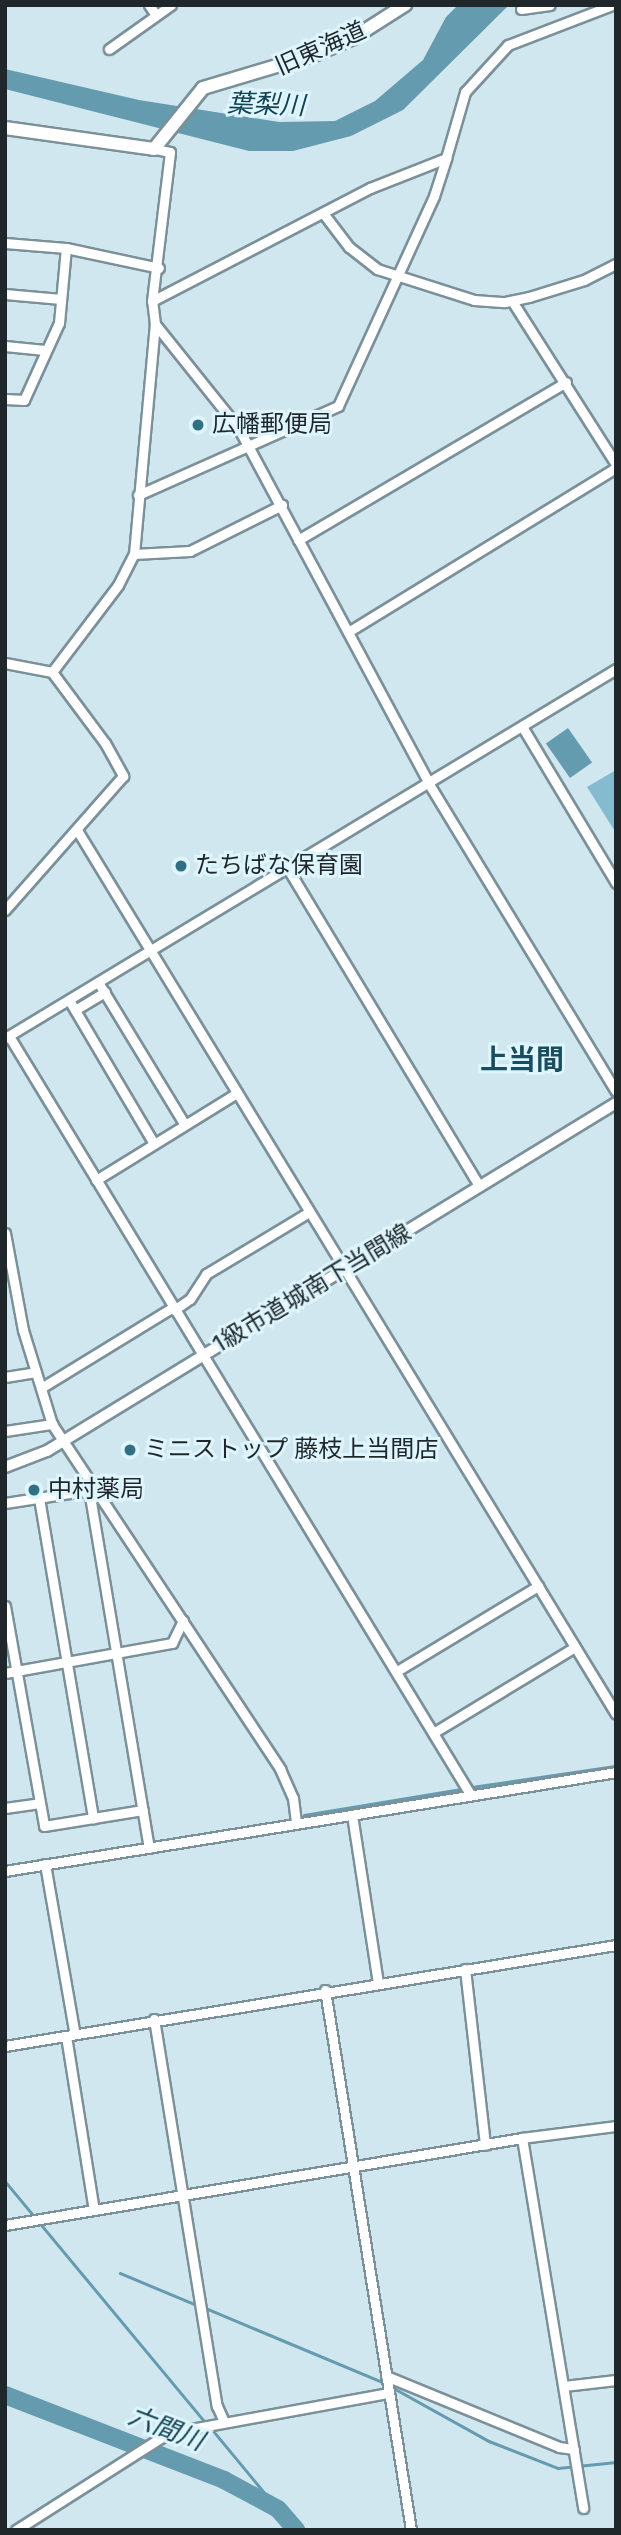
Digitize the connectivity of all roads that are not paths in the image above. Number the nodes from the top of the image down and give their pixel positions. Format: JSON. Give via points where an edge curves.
{"nodes":[{"id":1,"x":149,"y":5,"type":"edge"},
{"id":2,"x":171,"y":5,"type":"edge"},
{"id":3,"x":404,"y":5,"type":"edge"},
{"id":4,"x":550,"y":5,"type":"edge"},
{"id":5,"x":612,"y":5,"type":"edge"},
{"id":6,"x":592,"y":8,"type":"edge"},
{"id":7,"x":521,"y":9,"type":"dead end"},
{"id":8,"x":156,"y":15,"type":"junction"},
{"id":9,"x":109,"y":49,"type":"dead end"},
{"id":10,"x":5,"y":128,"type":"edge"},
{"id":11,"x":158,"y":144,"type":"junction"},
{"id":12,"x":446,"y":158,"type":"junction"},
{"id":13,"x":323,"y":213,"type":"junction"},
{"id":14,"x":5,"y":243,"type":"edge"},
{"id":15,"x":66,"y":248,"type":"junction"},
{"id":16,"x":616,"y":264,"type":"edge"},
{"id":17,"x":159,"y":268,"type":"junction"},
{"id":18,"x":396,"y":277,"type":"junction"},
{"id":19,"x":5,"y":294,"type":"edge"},
{"id":20,"x":61,"y":299,"type":"junction"},
{"id":21,"x":152,"y":301,"type":"junction"},
{"id":22,"x":512,"y":301,"type":"junction"},
{"id":23,"x":155,"y":324,"type":"junction"},
{"id":24,"x":5,"y":346,"type":"edge"},
{"id":25,"x":45,"y":350,"type":"junction"},
{"id":26,"x":566,"y":382,"type":"junction"},
{"id":27,"x":5,"y":399,"type":"edge"},
{"id":28,"x":248,"y":445,"type":"junction"},
{"id":29,"x":616,"y":466,"type":"edge"},
{"id":30,"x":138,"y":495,"type":"junction"},
{"id":31,"x":282,"y":505,"type":"junction"},
{"id":32,"x":298,"y":540,"type":"junction"},
{"id":33,"x":134,"y":554,"type":"junction"},
{"id":34,"x":348,"y":632,"type":"junction"},
{"id":35,"x":5,"y":663,"type":"edge"},
{"id":36,"x":616,"y":669,"type":"edge"},
{"id":37,"x":52,"y":672,"type":"junction"},
{"id":38,"x":523,"y":728,"type":"junction"},
{"id":39,"x":429,"y":783,"type":"junction"},
{"id":40,"x":77,"y":830,"type":"junction"},
{"id":41,"x":288,"y":869,"type":"junction"},
{"id":42,"x":616,"y":883,"type":"edge"},
{"id":43,"x":5,"y":910,"type":"edge"},
{"id":44,"x":150,"y":950,"type":"junction"},
{"id":45,"x":98,"y":982,"type":"junction"},
{"id":46,"x":105,"y":992,"type":"junction"},
{"id":47,"x":69,"y":1000,"type":"junction"},
{"id":48,"x":75,"y":1010,"type":"junction"},
{"id":49,"x":7,"y":1037,"type":"edge"},
{"id":50,"x":616,"y":1091,"type":"edge"},
{"id":51,"x":237,"y":1093,"type":"junction"},
{"id":52,"x":616,"y":1103,"type":"edge"},
{"id":53,"x":185,"y":1125,"type":"junction"},
{"id":54,"x":154,"y":1144,"type":"junction"},
{"id":55,"x":96,"y":1180,"type":"junction"},
{"id":56,"x":479,"y":1186,"type":"junction"},
{"id":57,"x":309,"y":1212,"type":"junction"},
{"id":58,"x":5,"y":1233,"type":"edge"},
{"id":59,"x":344,"y":1270,"type":"junction"},
{"id":60,"x":173,"y":1308,"type":"junction"},
{"id":61,"x":202,"y":1356,"type":"junction"},
{"id":62,"x":36,"y":1372,"type":"junction"},
{"id":63,"x":5,"y":1377,"type":"edge"},
{"id":64,"x":41,"y":1388,"type":"junction"},
{"id":65,"x":52,"y":1424,"type":"junction"},
{"id":66,"x":5,"y":1432,"type":"edge"},
{"id":67,"x":64,"y":1441,"type":"junction"},
{"id":68,"x":5,"y":1467,"type":"edge"},
{"id":69,"x":91,"y":1489,"type":"junction"},
{"id":70,"x":39,"y":1498,"type":"junction"},
{"id":71,"x":5,"y":1503,"type":"edge"},
{"id":72,"x":538,"y":1586,"type":"junction"},
{"id":73,"x":6,"y":1611,"type":"edge"},
{"id":74,"x":183,"y":1620,"type":"junction"},
{"id":75,"x":575,"y":1647,"type":"junction"},
{"id":76,"x":118,"y":1654,"type":"junction"},
{"id":77,"x":67,"y":1663,"type":"junction"},
{"id":78,"x":17,"y":1671,"type":"junction"},
{"id":79,"x":397,"y":1671,"type":"junction"},
{"id":80,"x":5,"y":1674,"type":"edge"},
{"id":81,"x":616,"y":1714,"type":"edge"},
{"id":82,"x":433,"y":1733,"type":"junction"},
{"id":83,"x":616,"y":1772,"type":"edge"},
{"id":84,"x":470,"y":1794,"type":"junction"},
{"id":85,"x":40,"y":1803,"type":"junction"},
{"id":86,"x":5,"y":1808,"type":"edge"},
{"id":87,"x":143,"y":1810,"type":"junction"},
{"id":88,"x":352,"y":1815,"type":"junction"},
{"id":89,"x":93,"y":1818,"type":"junction"},
{"id":90,"x":296,"y":1824,"type":"junction"},
{"id":91,"x":149,"y":1848,"type":"junction"},
{"id":92,"x":45,"y":1864,"type":"junction"},
{"id":93,"x":5,"y":1871,"type":"edge"},
{"id":94,"x":616,"y":1945,"type":"edge"},
{"id":95,"x":465,"y":1969,"type":"junction"},
{"id":96,"x":379,"y":1982,"type":"junction"},
{"id":97,"x":325,"y":1990,"type":"junction"},
{"id":98,"x":154,"y":2019,"type":"junction"},
{"id":99,"x":70,"y":2033,"type":"junction"},
{"id":100,"x":5,"y":2046,"type":"edge"},
{"id":101,"x":616,"y":2126,"type":"edge"},
{"id":102,"x":522,"y":2138,"type":"junction"},
{"id":103,"x":485,"y":2145,"type":"junction"},
{"id":104,"x":354,"y":2167,"type":"junction"},
{"id":105,"x":184,"y":2195,"type":"junction"},
{"id":106,"x":94,"y":2210,"type":"junction"},
{"id":107,"x":5,"y":2225,"type":"edge"},
{"id":108,"x":386,"y":2376,"type":"junction"},
{"id":109,"x":616,"y":2380,"type":"edge"},
{"id":110,"x":564,"y":2386,"type":"junction"},
{"id":111,"x":388,"y":2393,"type":"junction"},
{"id":112,"x":222,"y":2422,"type":"junction"},
{"id":113,"x":574,"y":2449,"type":"junction"},
{"id":114,"x":583,"y":2508,"type":"dead end"},
{"id":115,"x":16,"y":2530,"type":"edge"},
{"id":116,"x":411,"y":2530,"type":"edge"}],
"edges":[{"from":1,"to":8,"type":"street"},
{"from":2,"to":8,"type":"street"},
{"from":3,"to":11,"type":"main road","name":"旧東海道","via":[[337,45],[272,71],[203,88]]},
{"from":4,"to":7,"type":"street"},
{"from":5,"to":6,"type":"street"},
{"from":6,"to":12,"type":"street","via":[[508,45],[465,92]]},
{"from":8,"to":9,"type":"street"},
{"from":10,"to":11,"type":"main road"},
{"from":11,"to":17,"type":"street","via":[[170,152]]},
{"from":12,"to":13,"type":"street","via":[[392,178]]},
{"from":12,"to":18,"type":"street","via":[[434,196]]},
{"from":13,"to":18,"type":"street","via":[[362,260]]},
{"from":13,"to":21,"type":"street"},
{"from":14,"to":15,"type":"street"},
{"from":15,"to":17,"type":"street"},
{"from":15,"to":20,"type":"street"},
{"from":16,"to":22,"type":"street","via":[[584,280]]},
{"from":17,"to":21,"type":"street"},
{"from":18,"to":22,"type":"street","via":[[474,300]]},
{"from":18,"to":28,"type":"street","via":[[338,406]]},
{"from":19,"to":20,"type":"street"},
{"from":20,"to":25,"type":"street","via":[[59,323]]},
{"from":21,"to":23,"type":"street"},
{"from":22,"to":26,"type":"street"},
{"from":23,"to":28,"type":"street"},
{"from":23,"to":30,"type":"street"},
{"from":24,"to":25,"type":"street"},
{"from":25,"to":27,"type":"street","via":[[24,400]]},
{"from":26,"to":29,"type":"street"},
{"from":26,"to":32,"type":"street"},
{"from":28,"to":30,"type":"street"},
{"from":28,"to":31,"type":"street"},
{"from":29,"to":34,"type":"street"},
{"from":30,"to":33,"type":"street"},
{"from":31,"to":32,"type":"street"},
{"from":31,"to":33,"type":"street","via":[[190,551]]},
{"from":32,"to":34,"type":"street"},
{"from":33,"to":37,"type":"street","via":[[118,585]]},
{"from":34,"to":39,"type":"street"},
{"from":35,"to":37,"type":"street"},
{"from":36,"to":38,"type":"street"},
{"from":37,"to":40,"type":"street","via":[[105,743],[122,776]]},
{"from":38,"to":39,"type":"street"},
{"from":38,"to":42,"type":"street"},
{"from":39,"to":41,"type":"street"},
{"from":39,"to":50,"type":"street"},
{"from":40,"to":43,"type":"street"},
{"from":40,"to":44,"type":"street"},
{"from":41,"to":44,"type":"street"},
{"from":41,"to":56,"type":"street"},
{"from":44,"to":45,"type":"street"},
{"from":44,"to":51,"type":"street"},
{"from":45,"to":46,"type":"street"},
{"from":45,"to":47,"type":"street"},
{"from":46,"to":48,"type":"street"},
{"from":46,"to":53,"type":"street"},
{"from":47,"to":48,"type":"street"},
{"from":47,"to":49,"type":"street"},
{"from":48,"to":54,"type":"street"},
{"from":49,"to":55,"type":"street"},
{"from":51,"to":53,"type":"street"},
{"from":51,"to":57,"type":"street"},
{"from":52,"to":56,"type":"street","name":"1級市道城南下当間線"},
{"from":53,"to":54,"type":"street"},
{"from":54,"to":55,"type":"street"},
{"from":55,"to":60,"type":"street"},
{"from":56,"to":59,"type":"street","name":"1級市道城南下当間線"},
{"from":57,"to":59,"type":"street"},
{"from":57,"to":60,"type":"street","via":[[206,1273],[190,1299]]},
{"from":58,"to":62,"type":"street"},
{"from":59,"to":61,"type":"street","name":"1級市道城南下当間線"},
{"from":59,"to":72,"type":"street"},
{"from":60,"to":61,"type":"street"},
{"from":60,"to":64,"type":"street"},
{"from":61,"to":67,"type":"street","name":"1級市道城南下当間線"},
{"from":61,"to":79,"type":"street"},
{"from":62,"to":63,"type":"street"},
{"from":62,"to":64,"type":"street"},
{"from":64,"to":65,"type":"street"},
{"from":65,"to":66,"type":"street"},
{"from":65,"to":67,"type":"street"},
{"from":67,"to":68,"type":"street","name":"1級市道城南下当間線"},
{"from":67,"to":69,"type":"street"},
{"from":69,"to":70,"type":"street"},
{"from":69,"to":74,"type":"street"},
{"from":69,"to":76,"type":"street"},
{"from":70,"to":71,"type":"street"},
{"from":70,"to":77,"type":"street"},
{"from":72,"to":75,"type":"street"},
{"from":72,"to":79,"type":"street"},
{"from":73,"to":78,"type":"street"},
{"from":74,"to":76,"type":"street","via":[[172,1643]]},
{"from":74,"to":90,"type":"street","via":[[280,1769],[293,1798]]},
{"from":75,"to":81,"type":"street"},
{"from":75,"to":82,"type":"street"},
{"from":76,"to":77,"type":"street"},
{"from":76,"to":87,"type":"street"},
{"from":77,"to":78,"type":"street"},
{"from":77,"to":89,"type":"street"},
{"from":78,"to":80,"type":"street"},
{"from":78,"to":85,"type":"street"},
{"from":79,"to":82,"type":"street"},
{"from":82,"to":84,"type":"street"},
{"from":83,"to":84,"type":"street"},
{"from":84,"to":88,"type":"street"},
{"from":85,"to":86,"type":"street"},
{"from":85,"to":89,"type":"street","via":[[44,1826]]},
{"from":87,"to":89,"type":"street"},
{"from":87,"to":91,"type":"street"},
{"from":88,"to":90,"type":"street"},
{"from":88,"to":96,"type":"street"},
{"from":90,"to":91,"type":"street"},
{"from":91,"to":92,"type":"street"},
{"from":92,"to":93,"type":"street"},
{"from":92,"to":99,"type":"street"},
{"from":94,"to":95,"type":"street"},
{"from":95,"to":96,"type":"street"},
{"from":95,"to":103,"type":"street"},
{"from":96,"to":97,"type":"street"},
{"from":97,"to":98,"type":"street"},
{"from":97,"to":104,"type":"street"},
{"from":98,"to":99,"type":"street"},
{"from":98,"to":105,"type":"street"},
{"from":99,"to":100,"type":"street"},
{"from":99,"to":106,"type":"street"},
{"from":101,"to":102,"type":"street"},
{"from":102,"to":103,"type":"street"},
{"from":102,"to":110,"type":"street"},
{"from":103,"to":104,"type":"street"},
{"from":104,"to":105,"type":"street"},
{"from":104,"to":108,"type":"street"},
{"from":105,"to":106,"type":"street"},
{"from":105,"to":112,"type":"street"},
{"from":106,"to":107,"type":"street"},
{"from":108,"to":111,"type":"street"},
{"from":108,"to":113,"type":"street","via":[[559,2447]]},
{"from":109,"to":110,"type":"street"},
{"from":110,"to":113,"type":"street"},
{"from":111,"to":112,"type":"street"},
{"from":111,"to":116,"type":"street"},
{"from":112,"to":115,"type":"street","via":[[152,2441]]},
{"from":113,"to":114,"type":"street"}]}
